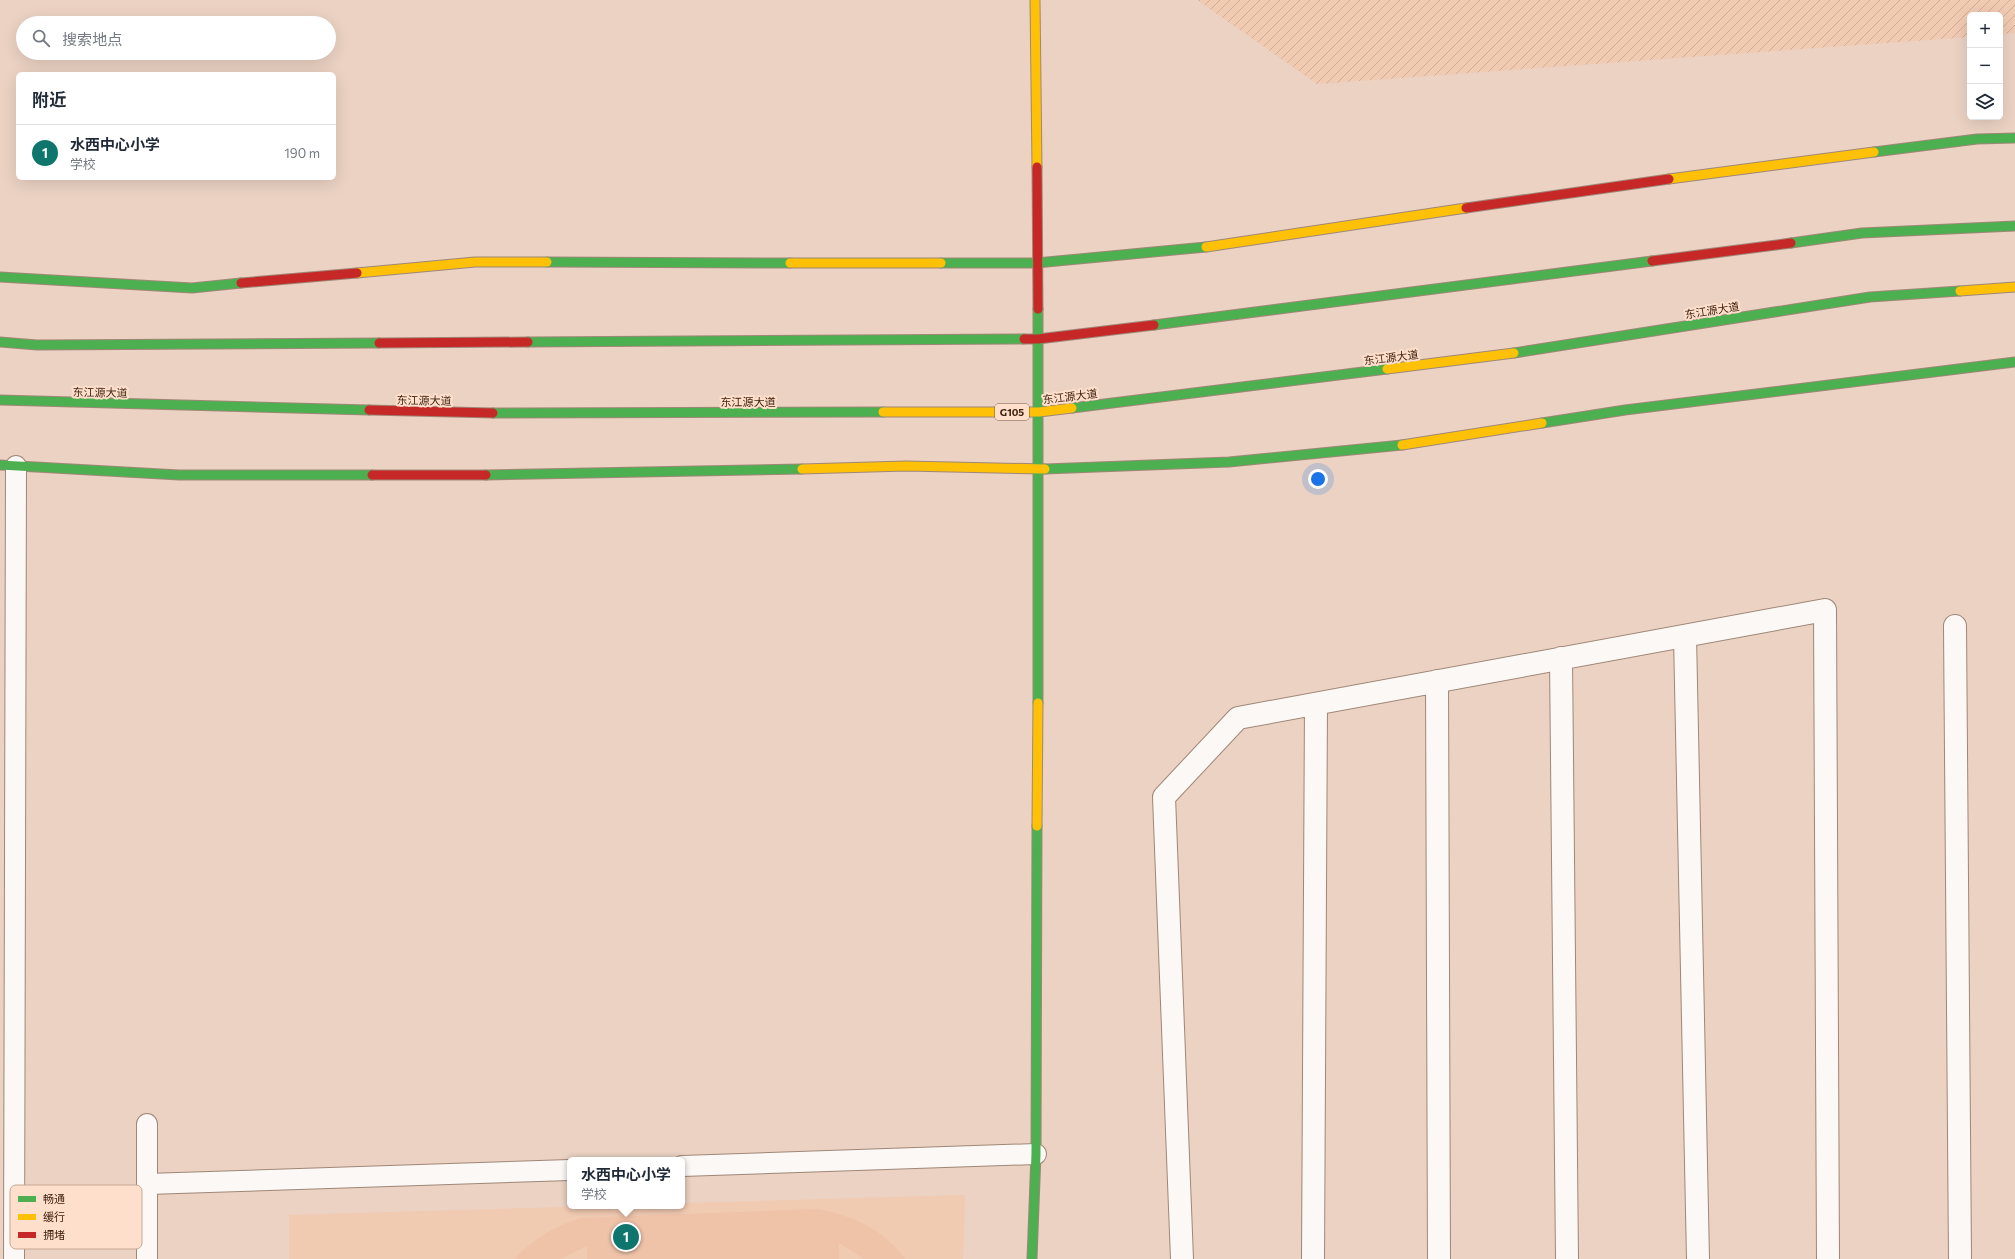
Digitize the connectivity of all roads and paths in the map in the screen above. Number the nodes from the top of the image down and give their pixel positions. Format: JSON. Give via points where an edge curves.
{"nodes":[{"id":1,"x":1035,"y":0,"type":"edge"},
{"id":2,"x":2015,"y":138,"type":"edge"},
{"id":3,"x":2015,"y":226,"type":"edge"},
{"id":4,"x":1036,"y":263,"type":"junction"},
{"id":5,"x":0,"y":277,"type":"edge"},
{"id":6,"x":2015,"y":287,"type":"edge"},
{"id":7,"x":1038,"y":340,"type":"junction"},
{"id":8,"x":0,"y":342,"type":"edge"},
{"id":9,"x":2015,"y":362,"type":"edge"},
{"id":10,"x":0,"y":400,"type":"edge"},
{"id":11,"x":1039,"y":412,"type":"junction"},
{"id":12,"x":8,"y":466,"type":"edge"},
{"id":13,"x":1037,"y":469,"type":"junction"},
{"id":14,"x":1955,"y":626,"type":"dead end"},
{"id":15,"x":1685,"y":636,"type":"junction"},
{"id":16,"x":1561,"y":658,"type":"junction"},
{"id":17,"x":1437,"y":681,"type":"junction"},
{"id":18,"x":1316,"y":704,"type":"junction"},
{"id":19,"x":7,"y":813,"type":"edge"},
{"id":20,"x":147,"y":1124,"type":"dead end"},
{"id":21,"x":1036,"y":1154,"type":"junction"},
{"id":22,"x":685,"y":1166,"type":"edge"},
{"id":23,"x":567,"y":1170,"type":"edge"},
{"id":24,"x":147,"y":1184,"type":"junction"},
{"id":25,"x":13,"y":1185,"type":"edge"},
{"id":26,"x":14,"y":1249,"type":"edge"},
{"id":27,"x":14,"y":1259,"type":"edge"},
{"id":28,"x":147,"y":1259,"type":"edge"},
{"id":29,"x":1032,"y":1259,"type":"edge"},
{"id":30,"x":1182,"y":1259,"type":"edge"},
{"id":31,"x":1313,"y":1259,"type":"edge"},
{"id":32,"x":1440,"y":1259,"type":"edge"},
{"id":33,"x":1567,"y":1259,"type":"edge"},
{"id":34,"x":1698,"y":1259,"type":"edge"},
{"id":35,"x":1828,"y":1259,"type":"edge"},
{"id":36,"x":1960,"y":1259,"type":"edge"}],
"edges":[{"from":1,"to":4,"type":"main road"},
{"from":2,"to":4,"type":"main road","via":[[1977,139],[1754,166],[1203,247]]},
{"from":3,"to":7,"type":"main road","via":[[1862,233]]},
{"from":4,"to":5,"type":"main road","via":[[475,262],[192,288]]},
{"from":4,"to":7,"type":"main road"},
{"from":6,"to":11,"type":"main road","name":"东江源大道","number":"G105","via":[[1870,297],[1488,357]]},
{"from":7,"to":8,"type":"main road","via":[[45,345]]},
{"from":7,"to":11,"type":"main road"},
{"from":9,"to":13,"type":"main road","via":[[1625,410],[1408,444],[1229,462]]},
{"from":10,"to":11,"type":"main road","name":"东江源大道","number":"G105","via":[[494,413]]},
{"from":11,"to":13,"type":"main road"},
{"from":12,"to":13,"type":"main road","via":[[180,474],[536,475],[906,466]]},
{"from":12,"to":19,"type":"lane"},
{"from":13,"to":21,"type":"main road"},
{"from":14,"to":36,"type":"street"},
{"from":15,"to":16,"type":"street"},
{"from":15,"to":34,"type":"street"},
{"from":15,"to":35,"type":"street","via":[[1825,610]]},
{"from":16,"to":17,"type":"street"},
{"from":16,"to":33,"type":"street"},
{"from":17,"to":18,"type":"street"},
{"from":17,"to":32,"type":"street"},
{"from":18,"to":30,"type":"street","via":[[1238,718],[1164,797]]},
{"from":18,"to":31,"type":"street"},
{"from":19,"to":25,"type":"lane"},
{"from":20,"to":24,"type":"lane"},
{"from":21,"to":22,"type":"lane"},
{"from":21,"to":29,"type":"main road"},
{"from":23,"to":24,"type":"lane"},
{"from":24,"to":28,"type":"lane"},
{"from":26,"to":27,"type":"lane"}]}
